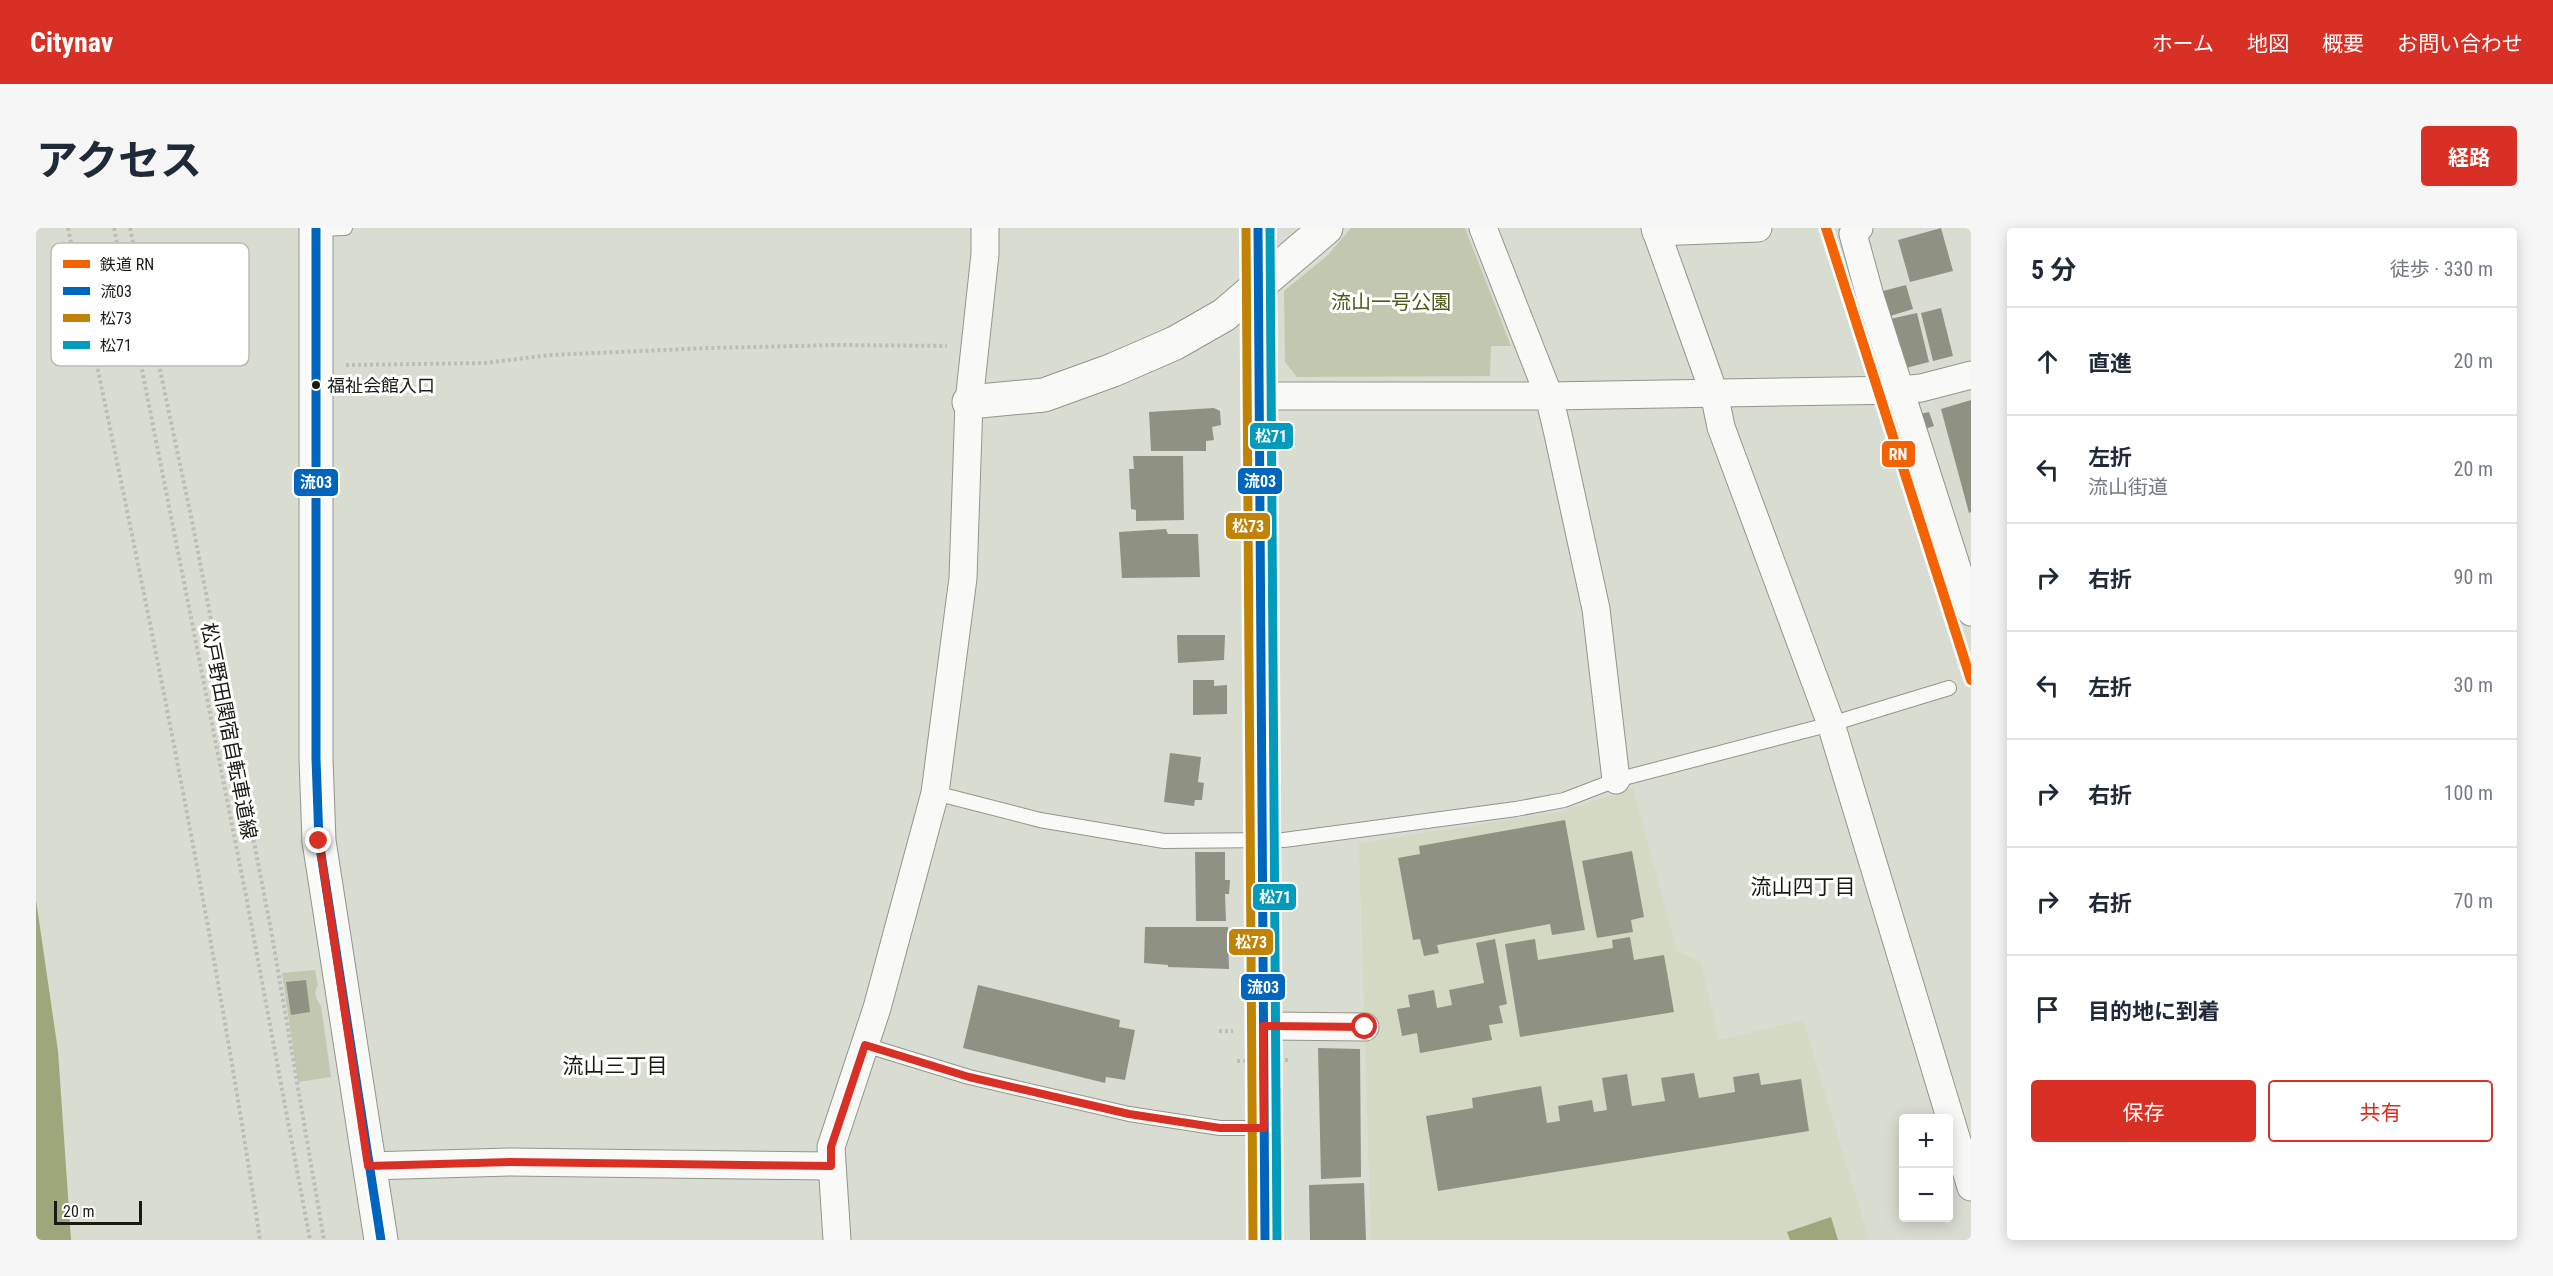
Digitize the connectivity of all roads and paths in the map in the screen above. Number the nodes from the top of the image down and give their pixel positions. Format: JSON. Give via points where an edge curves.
{"nodes":[{"id":1,"x":68,"y":228,"type":"edge"},
{"id":2,"x":114,"y":228,"type":"edge"},
{"id":3,"x":130,"y":228,"type":"edge"},
{"id":4,"x":326,"y":228,"type":"edge"},
{"id":5,"x":985,"y":228,"type":"edge"},
{"id":6,"x":1258,"y":228,"type":"edge"},
{"id":7,"x":1326,"y":228,"type":"edge"},
{"id":8,"x":1483,"y":228,"type":"edge"},
{"id":9,"x":1758,"y":228,"type":"edge"},
{"id":10,"x":1859,"y":228,"type":"edge"},
{"id":11,"x":1656,"y":230,"type":"edge"},
{"id":12,"x":71,"y":243,"type":"edge"},
{"id":13,"x":117,"y":243,"type":"edge"},
{"id":14,"x":133,"y":243,"type":"edge"},
{"id":15,"x":1259,"y":286,"type":"junction"},
{"id":16,"x":974,"y":346,"type":"junction"},
{"id":17,"x":97,"y":366,"type":"edge"},
{"id":18,"x":141,"y":366,"type":"edge"},
{"id":19,"x":159,"y":366,"type":"edge"},
{"id":20,"x":316,"y":366,"type":"junction"},
{"id":21,"x":1971,"y":375,"type":"edge"},
{"id":22,"x":1901,"y":390,"type":"junction"},
{"id":23,"x":1714,"y":393,"type":"junction"},
{"id":24,"x":1259,"y":396,"type":"junction"},
{"id":25,"x":1549,"y":396,"type":"junction"},
{"id":26,"x":969,"y":402,"type":"junction"},
{"id":27,"x":1971,"y":612,"type":"edge"},
{"id":28,"x":1949,"y":688,"type":"dead end"},
{"id":29,"x":1831,"y":724,"type":"junction"},
{"id":30,"x":1616,"y":780,"type":"junction"},
{"id":31,"x":935,"y":793,"type":"junction"},
{"id":32,"x":1260,"y":840,"type":"junction"},
{"id":33,"x":1263,"y":1026,"type":"junction"},
{"id":34,"x":1365,"y":1027,"type":"dead end"},
{"id":35,"x":865,"y":1045,"type":"junction"},
{"id":36,"x":1291,"y":1060,"type":"dead end"},
{"id":37,"x":1237,"y":1061,"type":"dead end"},
{"id":38,"x":1264,"y":1128,"type":"junction"},
{"id":39,"x":368,"y":1166,"type":"junction"},
{"id":40,"x":831,"y":1166,"type":"junction"},
{"id":41,"x":1970,"y":1178,"type":"edge"},
{"id":42,"x":260,"y":1240,"type":"edge"},
{"id":43,"x":310,"y":1240,"type":"edge"},
{"id":44,"x":324,"y":1240,"type":"edge"},
{"id":45,"x":381,"y":1240,"type":"edge"},
{"id":46,"x":837,"y":1240,"type":"edge"},
{"id":47,"x":1265,"y":1240,"type":"edge"}],
"edges":[{"from":1,"to":12,"type":"path"},
{"from":2,"to":13,"type":"path","name":"松戸野田関宿自転車道線"},
{"from":3,"to":14,"type":"path"},
{"from":4,"to":20,"type":"street"},
{"from":5,"to":16,"type":"street"},
{"from":6,"to":15,"type":"street"},
{"from":7,"to":15,"type":"street"},
{"from":8,"to":25,"type":"street"},
{"from":9,"to":11,"type":"street"},
{"from":10,"to":22,"type":"street","via":[[1853,234]]},
{"from":11,"to":23,"type":"street"},
{"from":15,"to":24,"type":"street"},
{"from":15,"to":26,"type":"street","via":[[1224,315],[1175,343],[1113,370],[1044,394]]},
{"from":16,"to":20,"type":"path","via":[[710,348],[550,355],[485,363]]},
{"from":16,"to":26,"type":"street"},
{"from":17,"to":42,"type":"path","via":[[193,846],[237,1084]]},
{"from":18,"to":43,"type":"path","name":"松戸野田関宿自転車道線"},
{"from":19,"to":44,"type":"path","via":[[271,930]]},
{"from":20,"to":39,"type":"street","via":[[319,841]]},
{"from":21,"to":22,"type":"street"},
{"from":22,"to":23,"type":"street"},
{"from":22,"to":27,"type":"street"},
{"from":23,"to":25,"type":"street"},
{"from":23,"to":29,"type":"street","via":[[1721,427]]},
{"from":24,"to":25,"type":"street"},
{"from":24,"to":32,"type":"street"},
{"from":25,"to":30,"type":"street","via":[[1596,609]]},
{"from":26,"to":31,"type":"street","via":[[963,578]]},
{"from":28,"to":29,"type":"lane"},
{"from":29,"to":30,"type":"lane"},
{"from":29,"to":41,"type":"street"},
{"from":30,"to":32,"type":"lane","via":[[1564,800],[1516,809]]},
{"from":31,"to":32,"type":"lane","via":[[1040,820],[1164,841]]},
{"from":31,"to":35,"type":"street"},
{"from":32,"to":33,"type":"street"},
{"from":33,"to":34,"type":"street"},
{"from":33,"to":38,"type":"street"},
{"from":35,"to":38,"type":"lane","via":[[969,1077],[1129,1114],[1220,1128]]},
{"from":35,"to":40,"type":"street","via":[[831,1147]]},
{"from":36,"to":37,"type":"path","bridge":true},
{"from":38,"to":47,"type":"street"},
{"from":39,"to":40,"type":"street","via":[[510,1162]]},
{"from":39,"to":45,"type":"street"},
{"from":40,"to":46,"type":"street"}]}
